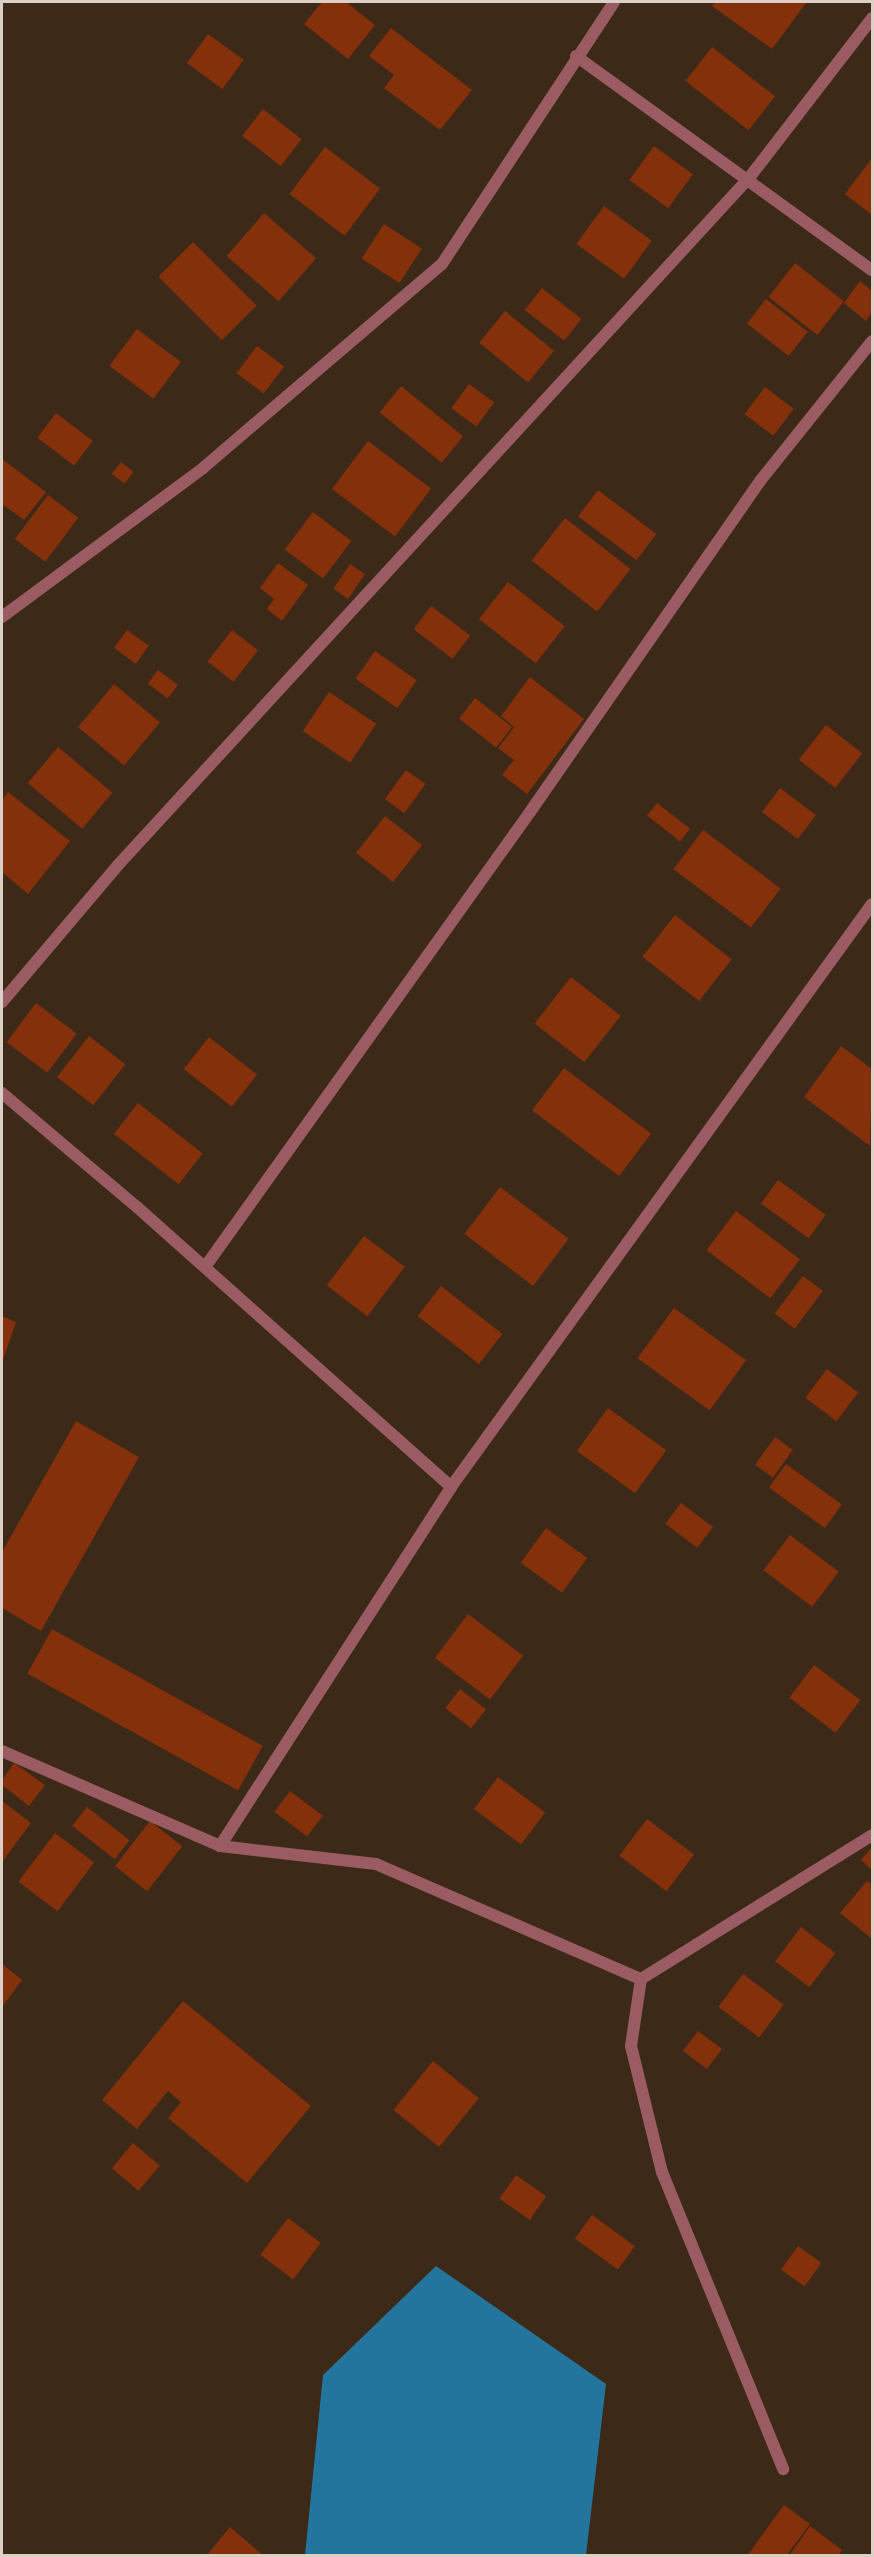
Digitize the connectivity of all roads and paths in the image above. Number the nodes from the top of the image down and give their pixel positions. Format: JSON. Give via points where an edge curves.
{"nodes":[{"id":1,"x":614,"y":2,"type":"edge"},
{"id":2,"x":873,"y":18,"type":"edge"},
{"id":3,"x":576,"y":56,"type":"junction"},
{"id":4,"x":749,"y":178,"type":"junction"},
{"id":5,"x":873,"y":270,"type":"edge"},
{"id":6,"x":873,"y":341,"type":"edge"},
{"id":7,"x":2,"y":617,"type":"edge"},
{"id":8,"x":873,"y":904,"type":"edge"},
{"id":9,"x":2,"y":1002,"type":"edge"},
{"id":10,"x":2,"y":1093,"type":"edge"},
{"id":11,"x":205,"y":1267,"type":"junction"},
{"id":12,"x":451,"y":1487,"type":"junction"},
{"id":13,"x":2,"y":1751,"type":"edge"},
{"id":14,"x":873,"y":1835,"type":"edge"},
{"id":15,"x":220,"y":1846,"type":"junction"},
{"id":16,"x":641,"y":1979,"type":"junction"},
{"id":17,"x":783,"y":2469,"type":"dead end"}],
"edges":[{"from":1,"to":3,"type":"street"},
{"from":2,"to":4,"type":"street"},
{"from":3,"to":4,"type":"street"},
{"from":3,"to":7,"type":"street","via":[[442,264],[203,468]]},
{"from":4,"to":5,"type":"street"},
{"from":4,"to":9,"type":"street","via":[[119,864]]},
{"from":6,"to":11,"type":"street","via":[[760,481],[530,812]]},
{"from":8,"to":12,"type":"street"},
{"from":10,"to":11,"type":"street"},
{"from":11,"to":12,"type":"street"},
{"from":12,"to":15,"type":"street"},
{"from":13,"to":15,"type":"street"},
{"from":14,"to":16,"type":"street"},
{"from":15,"to":16,"type":"street","via":[[376,1864]]},
{"from":16,"to":17,"type":"street","via":[[631,2046],[662,2172]]}]}
